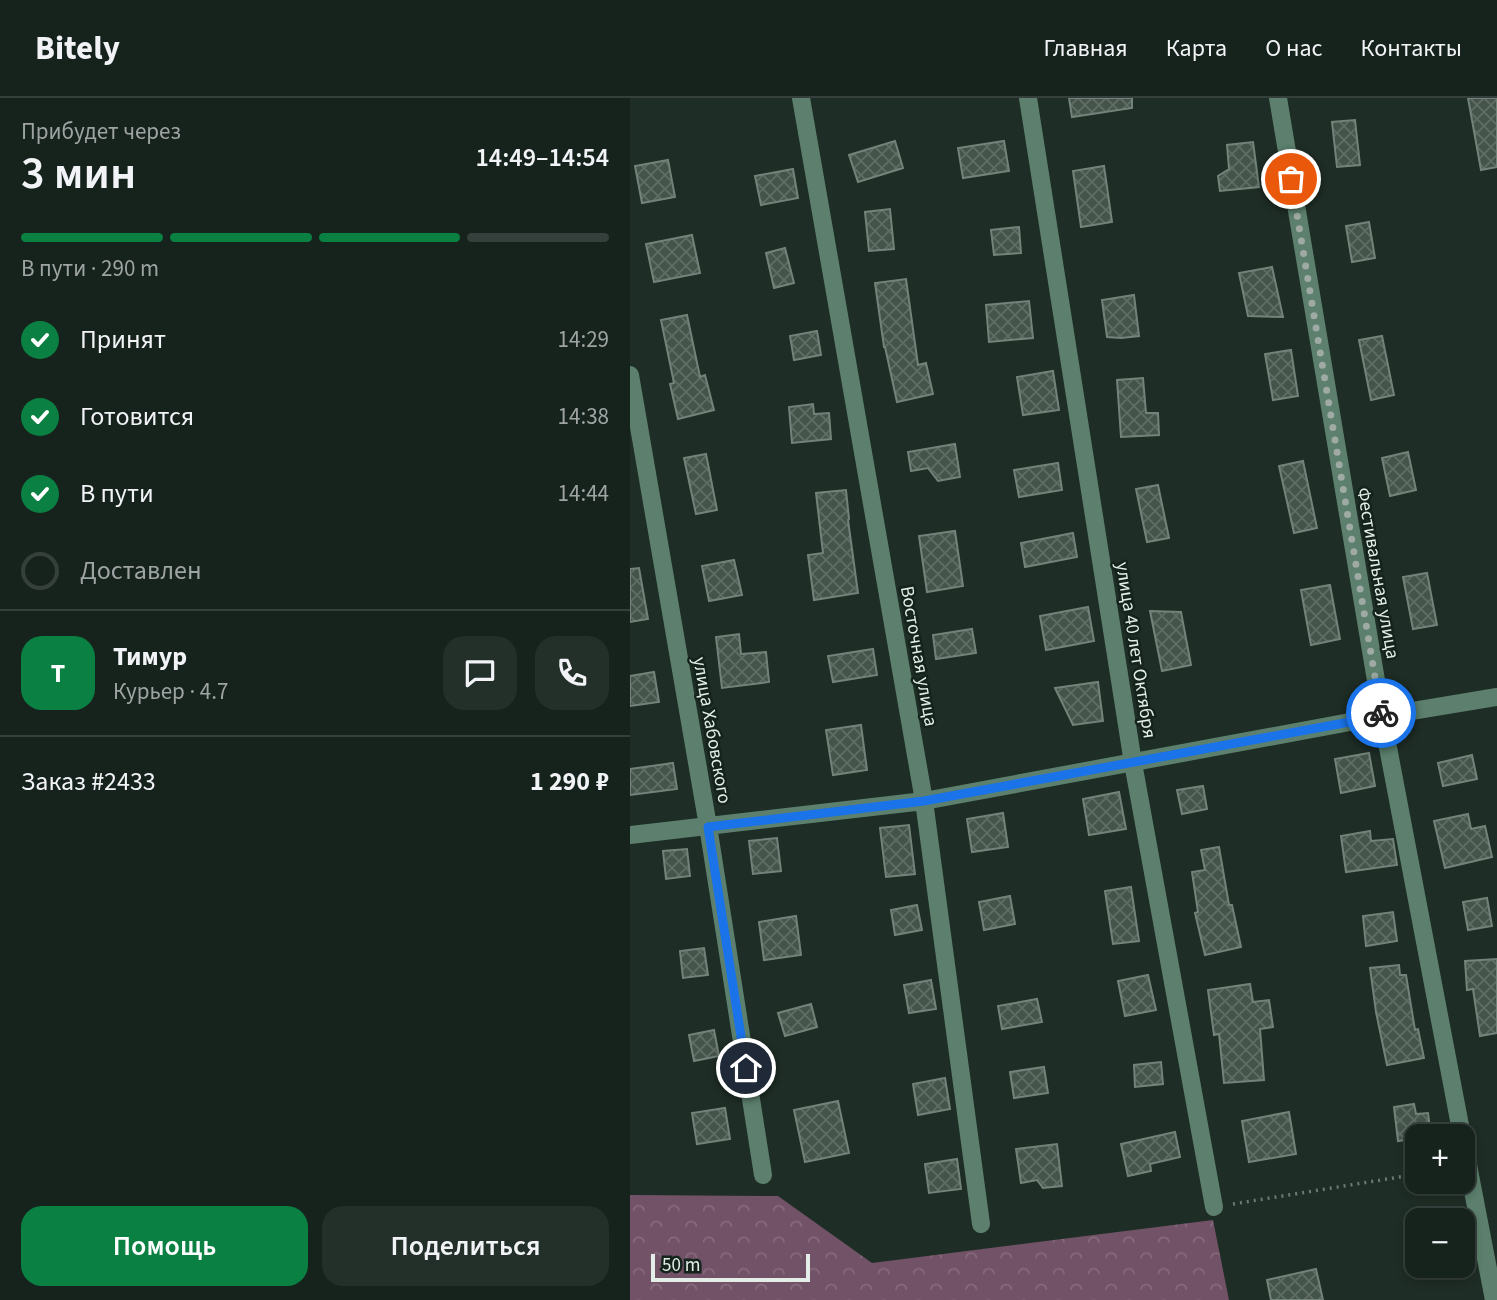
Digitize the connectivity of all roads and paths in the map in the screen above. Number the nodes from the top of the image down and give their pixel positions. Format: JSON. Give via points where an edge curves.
{"nodes":[{"id":1,"x":802,"y":98,"type":"edge"},
{"id":2,"x":1028,"y":98,"type":"edge"},
{"id":3,"x":1278,"y":98,"type":"edge"},
{"id":4,"x":630,"y":375,"type":"edge"},
{"id":5,"x":1497,"y":697,"type":"edge"},
{"id":6,"x":1382,"y":716,"type":"junction"},
{"id":7,"x":1133,"y":763,"type":"junction"},
{"id":8,"x":924,"y":801,"type":"junction"},
{"id":9,"x":708,"y":827,"type":"junction"},
{"id":10,"x":630,"y":835,"type":"edge"},
{"id":11,"x":1460,"y":1124,"type":"edge"},
{"id":12,"x":763,"y":1175,"type":"dead end"},
{"id":13,"x":1405,"y":1176,"type":"edge"},
{"id":14,"x":1474,"y":1194,"type":"edge"},
{"id":15,"x":1214,"y":1207,"type":"joint"},
{"id":16,"x":981,"y":1224,"type":"dead end"},
{"id":17,"x":1494,"y":1300,"type":"edge"}],
"edges":[{"from":1,"to":8,"type":"street","name":"Восточная улица"},
{"from":2,"to":7,"type":"street","name":"улица 40 лет Октября"},
{"from":3,"to":6,"type":"street","name":"Фестивальная улица"},
{"from":4,"to":9,"type":"street","name":"улица Хабовского"},
{"from":5,"to":6,"type":"street"},
{"from":6,"to":7,"type":"street"},
{"from":6,"to":11,"type":"street","name":"Фестивальная улица"},
{"from":7,"to":8,"type":"street"},
{"from":7,"to":15,"type":"street","name":"улица 40 лет Октября"},
{"from":8,"to":9,"type":"street"},
{"from":8,"to":16,"type":"street","name":"Восточная улица"},
{"from":9,"to":10,"type":"street"},
{"from":9,"to":12,"type":"street","name":"улица Хабовского"},
{"from":13,"to":15,"type":"path"},
{"from":14,"to":17,"type":"street","name":"Фестивальная улица"}]}
